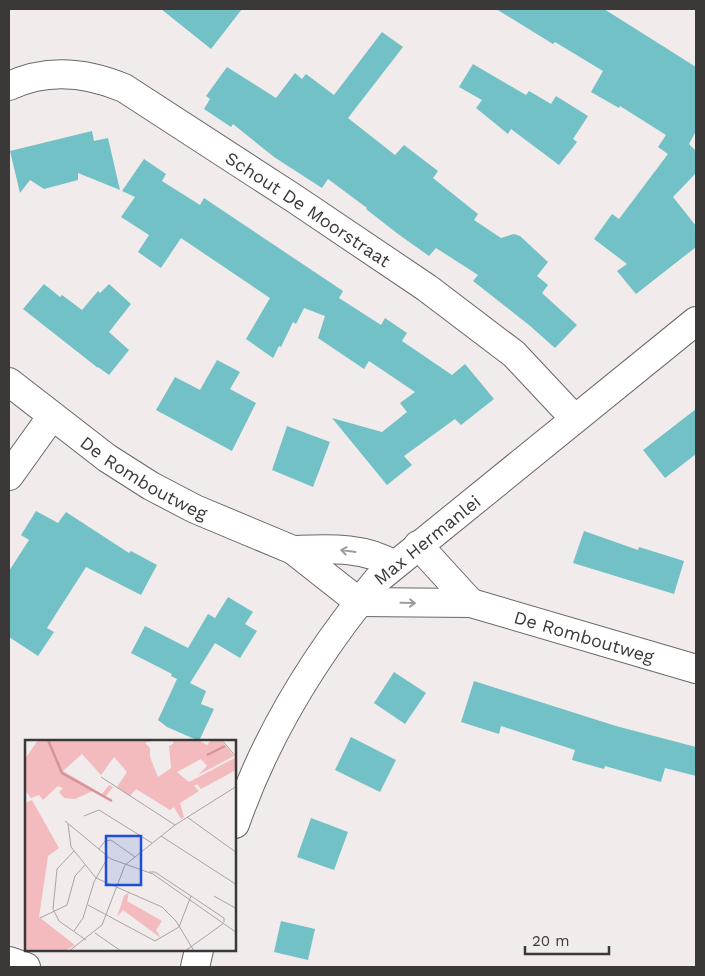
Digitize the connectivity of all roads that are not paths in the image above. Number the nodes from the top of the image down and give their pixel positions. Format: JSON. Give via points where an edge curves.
{"nodes":[{"id":1,"x":9,"y":86,"type":"edge"},
{"id":2,"x":696,"y":321,"type":"edge"},
{"id":3,"x":9,"y":382,"type":"edge"},
{"id":4,"x":52,"y":416,"type":"junction"},
{"id":5,"x":574,"y":418,"type":"junction"},
{"id":6,"x":9,"y":476,"type":"edge"},
{"id":7,"x":418,"y":545,"type":"junction"},
{"id":8,"x":293,"y":550,"type":"junction"},
{"id":9,"x":394,"y":566,"type":"junction"},
{"id":10,"x":359,"y":602,"type":"junction"},
{"id":11,"x":471,"y":603,"type":"junction"},
{"id":12,"x":696,"y":670,"type":"edge"},
{"id":13,"x":236,"y":822,"type":"edge"},
{"id":14,"x":199,"y":951,"type":"edge"},
{"id":15,"x":9,"y":960,"type":"edge"},
{"id":16,"x":26,"y":967,"type":"edge"},
{"id":17,"x":195,"y":967,"type":"edge"}],
"edges":[{"from":1,"to":5,"type":"street","name":"Schout De Moorstraat","via":[[44,75],[69,74],[107,81],[124,88],[427,288],[514,354]]},
{"from":2,"to":5,"type":"street","name":"Max Hermanlei"},
{"from":3,"to":4,"type":"street","name":"De Romboutweg"},
{"from":4,"to":6,"type":"street"},
{"from":4,"to":8,"type":"street","name":"De Romboutweg","via":[[152,487],[194,509]]},
{"from":5,"to":7,"type":"street","name":"Max Hermanlei"},
{"from":7,"to":9,"type":"street","name":"Max Hermanlei"},
{"from":7,"to":11,"type":"street"},
{"from":9,"to":8,"type":"street","name":"De Romboutweg","one_way":true,"via":[[365,553]]},
{"from":8,"to":10,"type":"street","name":"De Romboutweg"},
{"from":9,"to":10,"type":"street","name":"Max Hermanlei"},
{"from":10,"to":11,"type":"street","name":"De Romboutweg","one_way":true},
{"from":10,"to":13,"type":"street","name":"Max Hermanlei","via":[[298,691],[254,777]]},
{"from":11,"to":12,"type":"street","name":"De Romboutweg"},
{"from":14,"to":17,"type":"street"},
{"from":15,"to":16,"type":"street"}]}
